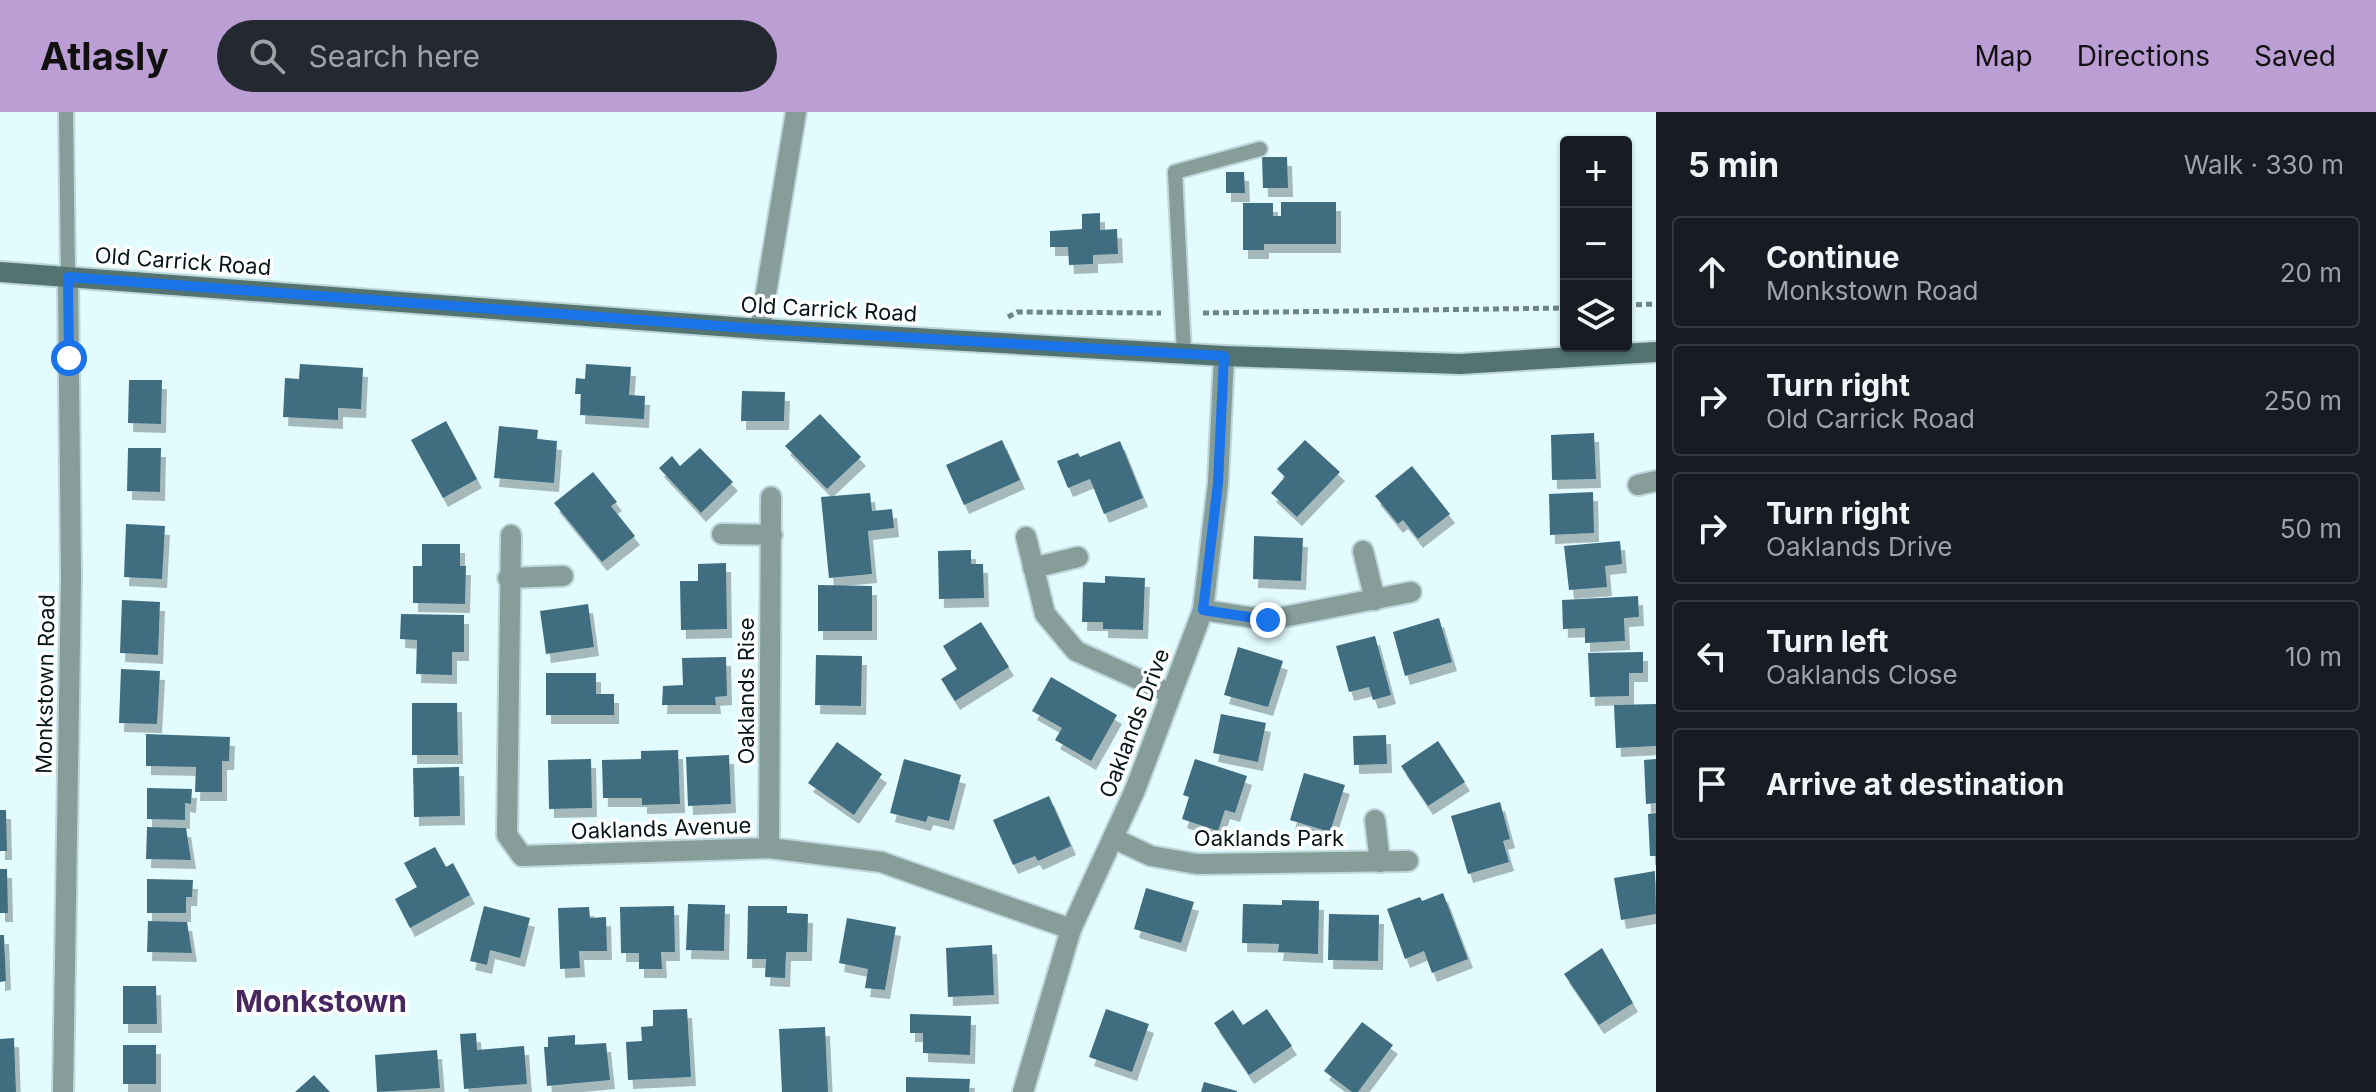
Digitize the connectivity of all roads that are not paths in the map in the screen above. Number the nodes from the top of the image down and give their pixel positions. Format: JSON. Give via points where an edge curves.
{"nodes":[{"id":1,"x":66,"y":112,"type":"edge"},
{"id":2,"x":796,"y":112,"type":"edge"},
{"id":3,"x":1260,"y":149,"type":"dead end"},
{"id":4,"x":0,"y":272,"type":"edge"},
{"id":5,"x":68,"y":277,"type":"junction"},
{"id":6,"x":760,"y":329,"type":"junction"},
{"id":7,"x":1656,"y":352,"type":"edge"},
{"id":8,"x":1184,"y":354,"type":"junction"},
{"id":9,"x":1224,"y":356,"type":"junction"},
{"id":10,"x":771,"y":497,"type":"dead end"},
{"id":11,"x":722,"y":534,"type":"dead end"},
{"id":12,"x":511,"y":535,"type":"dead end"},
{"id":13,"x":772,"y":535,"type":"junction"},
{"id":14,"x":1026,"y":537,"type":"dead end"},
{"id":15,"x":1363,"y":551,"type":"dead end"},
{"id":16,"x":1078,"y":557,"type":"dead end"},
{"id":17,"x":1033,"y":568,"type":"junction"},
{"id":18,"x":563,"y":576,"type":"dead end"},
{"id":19,"x":508,"y":578,"type":"junction"},
{"id":20,"x":1411,"y":592,"type":"dead end"},
{"id":21,"x":1375,"y":600,"type":"junction"},
{"id":22,"x":1203,"y":610,"type":"junction"},
{"id":23,"x":1169,"y":693,"type":"junction"},
{"id":24,"x":1375,"y":820,"type":"dead end"},
{"id":25,"x":1115,"y":839,"type":"junction"},
{"id":26,"x":769,"y":848,"type":"junction"},
{"id":27,"x":1408,"y":861,"type":"dead end"},
{"id":28,"x":1380,"y":862,"type":"junction"},
{"id":29,"x":1071,"y":929,"type":"junction"},
{"id":30,"x":63,"y":1092,"type":"edge"},
{"id":31,"x":1023,"y":1092,"type":"edge"}],
"edges":[{"from":1,"to":5,"type":"lane"},
{"from":2,"to":6,"type":"street"},
{"from":3,"to":8,"type":"lane","via":[[1175,172]]},
{"from":4,"to":5,"type":"main road","name":"Old Carrick Road"},
{"from":5,"to":6,"type":"main road","name":"Old Carrick Road"},
{"from":5,"to":30,"type":"street","name":"Monkstown Road","via":[[71,576]]},
{"from":6,"to":8,"type":"main road","name":"Old Carrick Road"},
{"from":7,"to":9,"type":"main road","name":"Old Carrick Road","via":[[1460,364]]},
{"from":8,"to":9,"type":"main road","name":"Old Carrick Road"},
{"from":9,"to":22,"type":"street","name":"Oaklands Drive","via":[[1218,483]]},
{"from":10,"to":13,"type":"street","name":"Oaklands Rise"},
{"from":11,"to":13,"type":"street"},
{"from":12,"to":19,"type":"street","name":"Oaklands Avenue"},
{"from":13,"to":26,"type":"street","name":"Oaklands Rise"},
{"from":14,"to":17,"type":"street"},
{"from":15,"to":21,"type":"street"},
{"from":16,"to":17,"type":"street"},
{"from":17,"to":23,"type":"street","via":[[1045,614],[1076,651]]},
{"from":18,"to":19,"type":"street"},
{"from":19,"to":26,"type":"street","name":"Oaklands Avenue","via":[[507,835],[522,856]]},
{"from":20,"to":21,"type":"street"},
{"from":21,"to":22,"type":"street","via":[[1268,620]]},
{"from":22,"to":23,"type":"street","name":"Oaklands Drive"},
{"from":23,"to":25,"type":"street","name":"Oaklands Drive"},
{"from":24,"to":28,"type":"street","name":"Oaklands Park"},
{"from":25,"to":28,"type":"street","name":"Oaklands Park","via":[[1151,856],[1197,864]]},
{"from":25,"to":29,"type":"street","name":"Oaklands Drive"},
{"from":26,"to":29,"type":"street","name":"Oaklands Avenue","via":[[881,862]]},
{"from":27,"to":28,"type":"street","name":"Oaklands Park"},
{"from":29,"to":31,"type":"street","name":"Oaklands Drive"}]}
